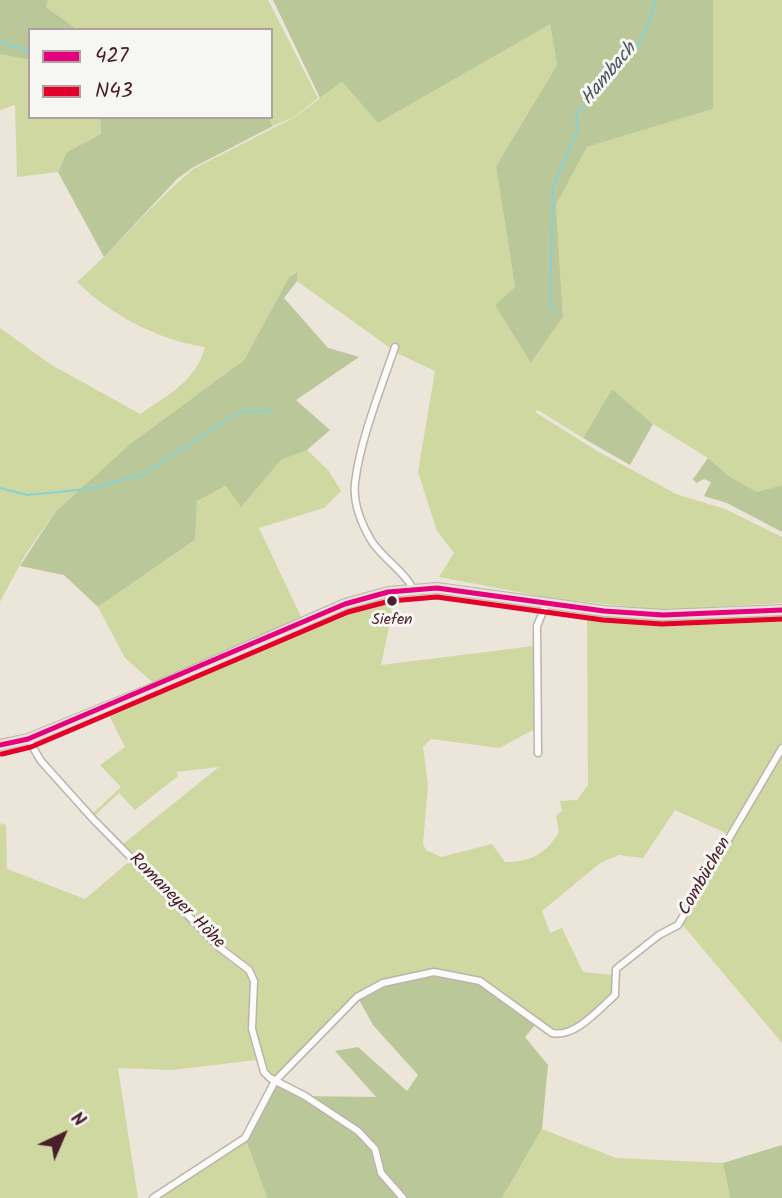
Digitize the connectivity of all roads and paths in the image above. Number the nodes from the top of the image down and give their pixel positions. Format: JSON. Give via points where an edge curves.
{"nodes":[{"id":1,"x":395,"y":346,"type":"dead end"},
{"id":2,"x":412,"y":588,"type":"junction"},
{"id":3,"x":547,"y":602,"type":"junction"},
{"id":4,"x":782,"y":610,"type":"edge"},
{"id":5,"x":28,"y":739,"type":"junction"},
{"id":6,"x":0,"y":745,"type":"edge"},
{"id":7,"x":782,"y":748,"type":"edge"},
{"id":8,"x":538,"y":753,"type":"dead end"},
{"id":9,"x":275,"y":1081,"type":"junction"},
{"id":10,"x":153,"y":1198,"type":"edge"},
{"id":11,"x":402,"y":1198,"type":"edge"}],
"edges":[{"from":1,"to":2,"type":"street","via":[[355,484],[358,513],[371,540],[392,568],[409,579]]},
{"from":2,"to":3,"type":"main road"},
{"from":2,"to":5,"type":"main road","via":[[345,604]]},
{"from":3,"to":4,"type":"main road","via":[[663,615]]},
{"from":3,"to":8,"type":"street","via":[[537,625]]},
{"from":5,"to":6,"type":"main road"},
{"from":5,"to":9,"type":"street","name":"Romaneyer Höhe","via":[[41,761],[93,819],[220,948],[249,970],[254,981],[251,1014],[255,1045],[264,1072]]},
{"from":7,"to":9,"type":"street","name":"Combüchen","via":[[678,925],[616,969],[615,995],[571,1032],[552,1033],[480,981],[434,972],[412,975],[358,997]]},
{"from":9,"to":10,"type":"street","via":[[246,1138]]},
{"from":9,"to":11,"type":"street","via":[[359,1131],[375,1149],[381,1173]]}]}
